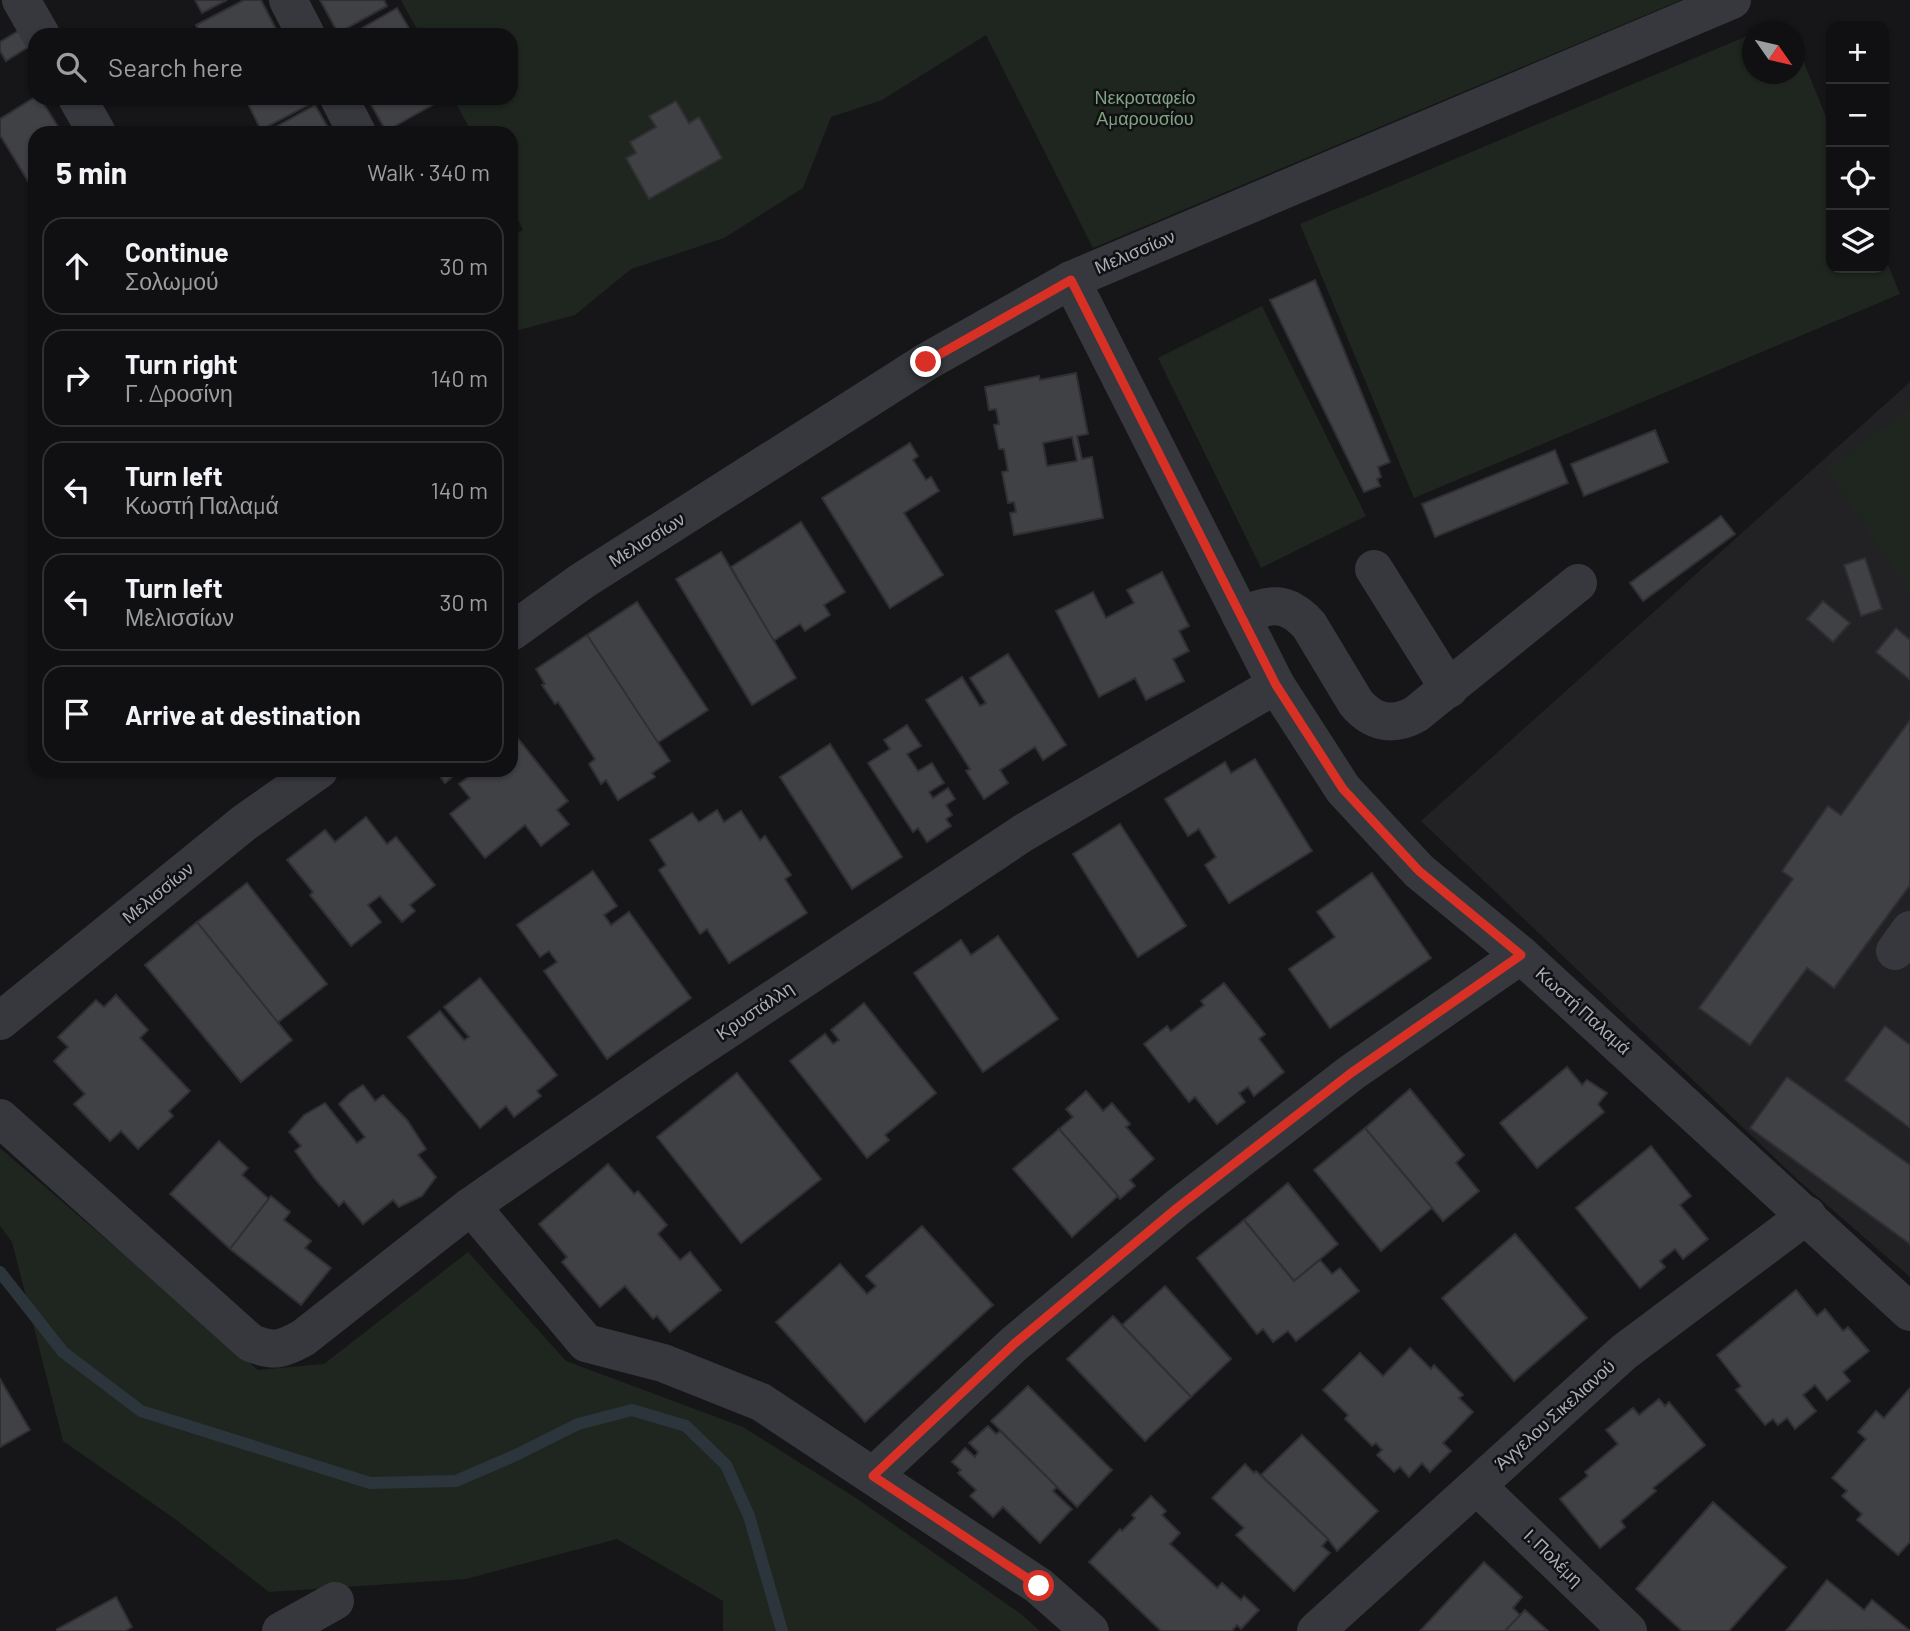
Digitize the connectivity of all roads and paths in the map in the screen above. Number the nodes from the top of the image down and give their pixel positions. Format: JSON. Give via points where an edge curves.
{"nodes":[{"id":1,"x":21,"y":0,"type":"edge"},
{"id":2,"x":288,"y":0,"type":"edge"},
{"id":3,"x":1732,"y":0,"type":"edge"},
{"id":4,"x":37,"y":28,"type":"edge"},
{"id":5,"x":302,"y":28,"type":"edge"},
{"id":6,"x":81,"y":105,"type":"edge"},
{"id":7,"x":343,"y":105,"type":"edge"},
{"id":8,"x":93,"y":126,"type":"edge"},
{"id":9,"x":353,"y":126,"type":"edge"},
{"id":10,"x":1071,"y":280,"type":"junction"},
{"id":11,"x":1374,"y":569,"type":"dead end"},
{"id":12,"x":1578,"y":583,"type":"dead end"},
{"id":13,"x":1241,"y":615,"type":"junction"},
{"id":14,"x":518,"y":627,"type":"edge"},
{"id":15,"x":1276,"y":685,"type":"junction"},
{"id":16,"x":1448,"y":689,"type":"junction"},
{"id":17,"x":309,"y":777,"type":"edge"},
{"id":18,"x":1521,"y":955,"type":"junction"},
{"id":19,"x":0,"y":1021,"type":"edge"},
{"id":20,"x":0,"y":1118,"type":"edge"},
{"id":21,"x":471,"y":1206,"type":"junction"},
{"id":22,"x":1807,"y":1215,"type":"junction"},
{"id":23,"x":1910,"y":1312,"type":"edge"},
{"id":24,"x":873,"y":1476,"type":"junction"},
{"id":25,"x":1477,"y":1486,"type":"junction"},
{"id":26,"x":335,"y":1601,"type":"dead end"},
{"id":27,"x":281,"y":1631,"type":"edge"},
{"id":28,"x":1090,"y":1631,"type":"edge"},
{"id":29,"x":1316,"y":1631,"type":"edge"},
{"id":30,"x":1628,"y":1631,"type":"edge"}],
"edges":[{"from":1,"to":4,"type":"street"},
{"from":2,"to":5,"type":"street"},
{"from":3,"to":10,"type":"street","name":"Μελισσίων"},
{"from":6,"to":8,"type":"street"},
{"from":7,"to":9,"type":"street"},
{"from":10,"to":13,"type":"street","name":"Κωστή Παλαμά"},
{"from":10,"to":14,"type":"street","name":"Μελισσίων","via":[[926,362],[582,581]]},
{"from":11,"to":16,"type":"street"},
{"from":12,"to":16,"type":"street"},
{"from":13,"to":15,"type":"street","name":"Κωστή Παλαμά"},
{"from":13,"to":16,"type":"street","via":[[1272,605],[1299,614],[1356,703],[1377,720],[1404,721]]},
{"from":15,"to":18,"type":"street","name":"Κωστή Παλαμά","via":[[1343,789],[1419,871]]},
{"from":15,"to":21,"type":"street","name":"Κρυστάλλη","via":[[1023,833]]},
{"from":17,"to":19,"type":"street","name":"Μελισσίων","via":[[244,823]]},
{"from":18,"to":22,"type":"street","name":"Κωστή Παλαμά"},
{"from":18,"to":24,"type":"street","via":[[1351,1073],[1177,1208],[1014,1344]]},
{"from":20,"to":21,"type":"street","name":"Κρυστάλλη","via":[[251,1343],[269,1350],[303,1338]]},
{"from":21,"to":24,"type":"street","via":[[586,1343],[663,1363],[761,1402]]},
{"from":22,"to":23,"type":"street","name":"Κωστή Παλαμά"},
{"from":22,"to":25,"type":"street","name":"Άγγελου Σικελιανού","via":[[1624,1352]]},
{"from":24,"to":28,"type":"street","via":[[1039,1586]]},
{"from":25,"to":29,"type":"street","name":"Άγγελου Σικελιανού"},
{"from":25,"to":30,"type":"street","name":"Ι. Πολέμη"},
{"from":26,"to":27,"type":"street"}]}
